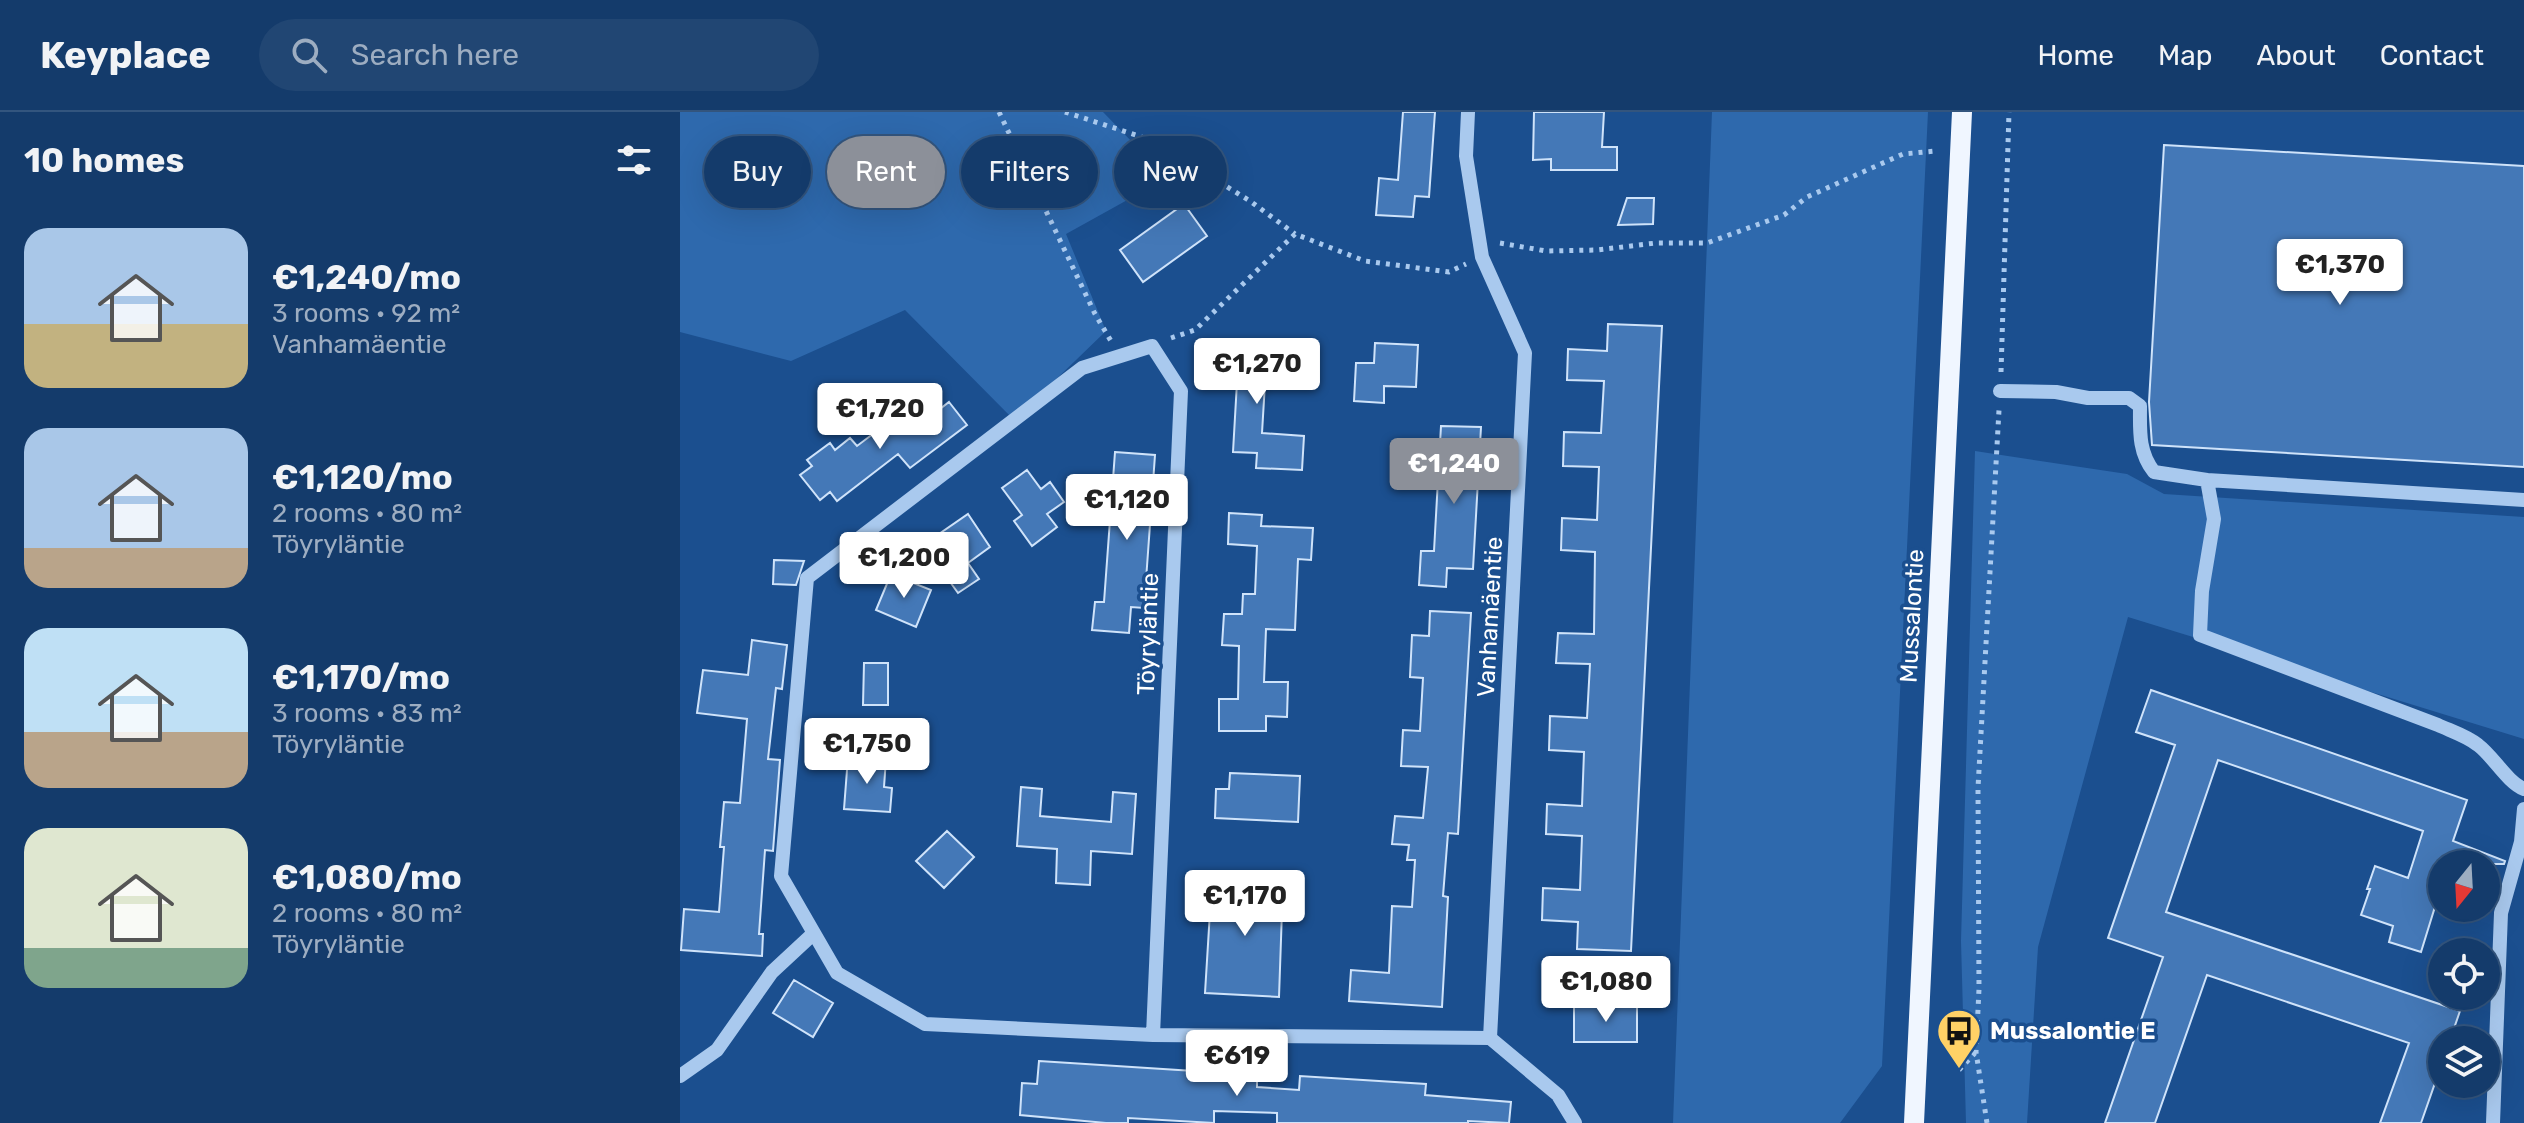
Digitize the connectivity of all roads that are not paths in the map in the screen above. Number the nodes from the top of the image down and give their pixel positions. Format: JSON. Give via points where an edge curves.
{"nodes":[{"id":1,"x":1468,"y":112,"type":"edge"},
{"id":2,"x":1962,"y":112,"type":"edge"},
{"id":3,"x":2000,"y":391,"type":"road end"},
{"id":4,"x":2207,"y":480,"type":"junction"},
{"id":5,"x":2524,"y":500,"type":"edge"},
{"id":6,"x":2524,"y":789,"type":"edge"},
{"id":7,"x":2524,"y":809,"type":"edge"},
{"id":8,"x":814,"y":933,"type":"junction"},
{"id":9,"x":1153,"y":1035,"type":"junction"},
{"id":10,"x":1490,"y":1038,"type":"junction"},
{"id":11,"x":680,"y":1076,"type":"edge"},
{"id":12,"x":1575,"y":1123,"type":"edge"},
{"id":13,"x":1914,"y":1123,"type":"edge"},
{"id":14,"x":2493,"y":1123,"type":"edge"}],
"edges":[{"from":1,"to":10,"type":"street","name":"Vanhamäentie","via":[[1466,156],[1481,249],[1525,353]]},
{"from":2,"to":13,"type":"main road","name":"Mussalontie"},
{"from":3,"to":4,"type":"street","via":[[2129,398],[2140,406],[2140,439],[2154,472]]},
{"from":4,"to":5,"type":"street"},
{"from":4,"to":6,"type":"street","via":[[2214,519],[2200,635],[2476,742]]},
{"from":7,"to":14,"type":"street","via":[[2521,842],[2501,913]]},
{"from":8,"to":9,"type":"street","via":[[837,973],[925,1024]]},
{"from":8,"to":9,"type":"street","name":"Töyryläntie","via":[[781,876],[807,578],[1082,368],[1152,346],[1181,391]]},
{"from":8,"to":11,"type":"street","via":[[772,972],[717,1050]]},
{"from":9,"to":10,"type":"street"},
{"from":10,"to":12,"type":"street","via":[[1558,1095]]}]}
